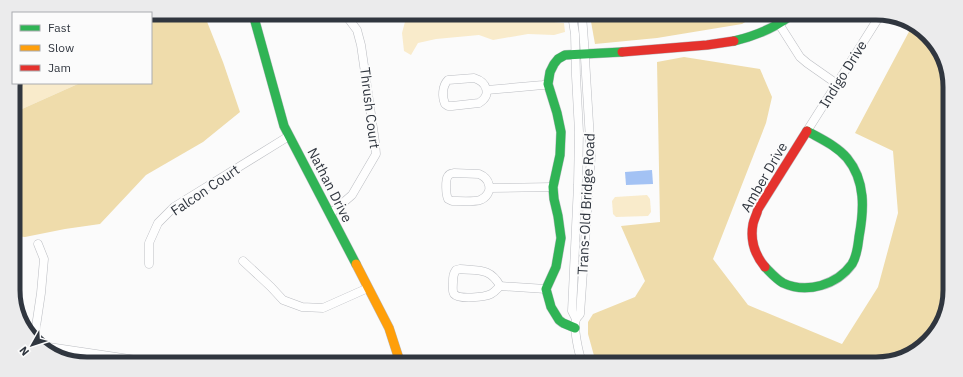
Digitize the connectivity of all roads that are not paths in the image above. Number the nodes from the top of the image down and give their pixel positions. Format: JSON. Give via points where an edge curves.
{"nodes":[{"id":1,"x":254,"y":20,"type":"edge"},
{"id":2,"x":350,"y":20,"type":"edge"},
{"id":3,"x":573,"y":20,"type":"edge"},
{"id":4,"x":582,"y":20,"type":"edge"},
{"id":5,"x":784,"y":20,"type":"edge"},
{"id":6,"x":877,"y":20,"type":"edge"},
{"id":7,"x":779,"y":24,"type":"junction"},
{"id":8,"x":580,"y":54,"type":"junction"},
{"id":9,"x":548,"y":84,"type":"junction"},
{"id":10,"x":837,"y":84,"type":"junction"},
{"id":11,"x":487,"y":90,"type":"junction"},
{"id":12,"x":807,"y":131,"type":"junction"},
{"id":13,"x":289,"y":136,"type":"junction"},
{"id":14,"x":490,"y":188,"type":"junction"},
{"id":15,"x":553,"y":188,"type":"junction"},
{"id":16,"x":330,"y":214,"type":"junction"},
{"id":17,"x":38,"y":244,"type":"dead end"},
{"id":18,"x":243,"y":261,"type":"dead end"},
{"id":19,"x":150,"y":264,"type":"dead end"},
{"id":20,"x":500,"y":286,"type":"junction"},
{"id":21,"x":368,"y":288,"type":"junction"},
{"id":22,"x":546,"y":289,"type":"junction"},
{"id":23,"x":576,"y":324,"type":"junction"},
{"id":24,"x":36,"y":325,"type":"edge"},
{"id":25,"x":53,"y":348,"type":"edge"},
{"id":26,"x":116,"y":357,"type":"edge"},
{"id":27,"x":398,"y":357,"type":"edge"},
{"id":28,"x":581,"y":357,"type":"edge"}],
"edges":[{"from":1,"to":13,"type":"street","name":"Nathan Drive"},
{"from":2,"to":16,"type":"street","name":"Thrush Court","via":[[357,30],[361,45],[376,154],[352,195]]},
{"from":3,"to":8,"type":"street","name":"Trans-Old Bridge Road"},
{"from":4,"to":8,"type":"street","name":"Trans-Old Bridge Road"},
{"from":5,"to":7,"type":"street"},
{"from":6,"to":10,"type":"street","name":"Indigo Drive"},
{"from":7,"to":8,"type":"street","via":[[732,42]]},
{"from":7,"to":10,"type":"street","via":[[800,57]]},
{"from":8,"to":9,"type":"street","via":[[565,55],[558,59],[550,72]]},
{"from":8,"to":23,"type":"street","name":"Trans-Old Bridge Road","via":[[578,185],[572,311]]},
{"from":8,"to":23,"type":"street","name":"Trans-Old Bridge Road","via":[[591,156],[580,314]]},
{"from":9,"to":11,"type":"street"},
{"from":9,"to":15,"type":"street","via":[[558,112],[561,132],[560,155]]},
{"from":10,"to":12,"type":"street","name":"Indigo Drive"},
{"from":11,"to":11,"type":"street","via":[[485,84],[474,78],[448,80],[443,87],[444,101],[448,106],[479,103],[486,96]]},
{"from":12,"to":12,"type":"street","name":"Amber Drive","via":[[758,209],[753,222],[752,239],[758,257],[774,276],[792,286],[809,288],[832,281],[852,263],[864,208],[861,187],[851,162],[842,152]]},
{"from":13,"to":16,"type":"street","name":"Nathan Drive"},
{"from":13,"to":19,"type":"street","name":"Falcon Court","via":[[174,207],[158,224],[149,244]]},
{"from":14,"to":14,"type":"street","via":[[485,178],[479,174],[448,175],[447,196],[452,201],[480,200]]},
{"from":14,"to":15,"type":"street"},
{"from":15,"to":22,"type":"street","via":[[561,238],[556,267]]},
{"from":16,"to":21,"type":"street","name":"Nathan Drive"},
{"from":17,"to":24,"type":"street","via":[[44,259]]},
{"from":18,"to":21,"type":"street","via":[[284,300],[302,307],[323,308]]},
{"from":20,"to":20,"type":"street","via":[[490,295],[459,297],[453,292],[454,272],[460,270],[490,273]]},
{"from":20,"to":22,"type":"street"},
{"from":21,"to":27,"type":"street","name":"Nathan Drive","via":[[389,328]]},
{"from":22,"to":23,"type":"street","via":[[551,307],[559,320],[563,323]]},
{"from":23,"to":28,"type":"street","name":"Trans-Old Bridge Road"},
{"from":25,"to":26,"type":"street"}]}
